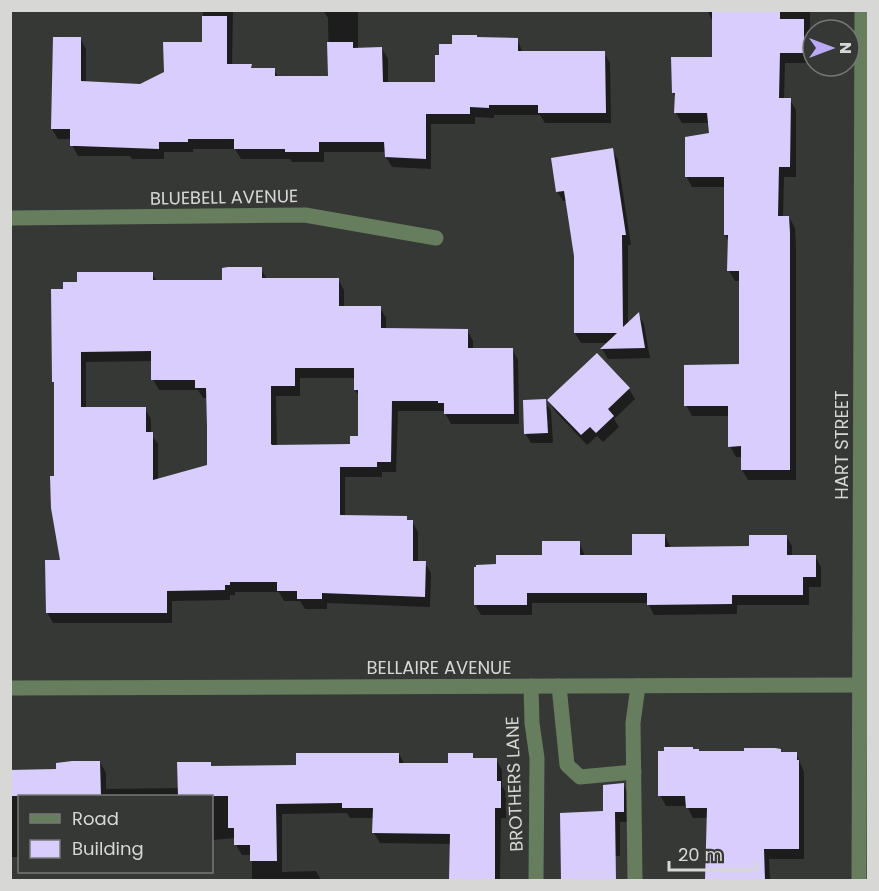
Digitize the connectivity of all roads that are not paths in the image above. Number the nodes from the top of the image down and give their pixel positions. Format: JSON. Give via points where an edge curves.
{"nodes":[{"id":1,"x":862,"y":10,"type":"edge"},
{"id":2,"x":10,"y":218,"type":"edge"},
{"id":3,"x":436,"y":238,"type":"dead end"},
{"id":4,"x":864,"y":685,"type":"edge"},
{"id":5,"x":531,"y":686,"type":"junction"},
{"id":6,"x":559,"y":686,"type":"junction"},
{"id":7,"x":638,"y":686,"type":"junction"},
{"id":8,"x":10,"y":688,"type":"edge"},
{"id":9,"x":634,"y":772,"type":"junction"},
{"id":10,"x":536,"y":880,"type":"edge"},
{"id":11,"x":635,"y":880,"type":"edge"},
{"id":12,"x":859,"y":880,"type":"edge"}],
"edges":[{"from":1,"to":4,"type":"street","name":"HART STREET"},
{"from":2,"to":3,"type":"street","name":"BLUEBELL AVENUE","via":[[305,215]]},
{"from":4,"to":7,"type":"street","name":"BELLAIRE AVENUE"},
{"from":4,"to":12,"type":"street","name":"HART STREET"},
{"from":5,"to":6,"type":"street","name":"BELLAIRE AVENUE"},
{"from":5,"to":8,"type":"street","name":"BELLAIRE AVENUE"},
{"from":5,"to":10,"type":"street","name":"BROTHERS LANE","via":[[537,758]]},
{"from":6,"to":7,"type":"street","name":"BELLAIRE AVENUE"},
{"from":6,"to":9,"type":"street","via":[[567,765],[580,777]]},
{"from":7,"to":9,"type":"street","via":[[633,723]]},
{"from":9,"to":11,"type":"street"}]}
